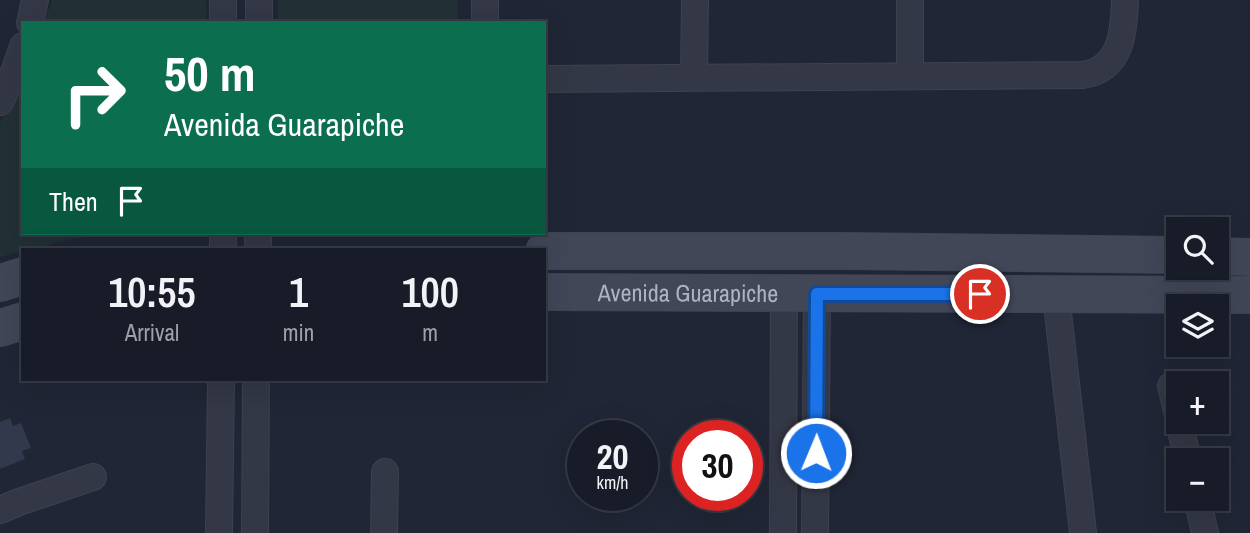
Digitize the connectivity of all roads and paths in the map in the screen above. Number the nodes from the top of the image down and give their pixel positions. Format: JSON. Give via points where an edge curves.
{"nodes":[{"id":1,"x":35,"y":0,"type":"edge"},
{"id":2,"x":223,"y":0,"type":"edge"},
{"id":3,"x":259,"y":0,"type":"edge"},
{"id":4,"x":485,"y":0,"type":"edge"},
{"id":5,"x":695,"y":0,"type":"edge"},
{"id":6,"x":910,"y":0,"type":"edge"},
{"id":7,"x":1125,"y":0,"type":"edge"},
{"id":8,"x":30,"y":21,"type":"edge"},
{"id":9,"x":223,"y":21,"type":"edge"},
{"id":10,"x":259,"y":21,"type":"edge"},
{"id":11,"x":485,"y":21,"type":"edge"},
{"id":12,"x":21,"y":52,"type":"edge"},
{"id":13,"x":910,"y":76,"type":"junction"},
{"id":14,"x":694,"y":78,"type":"junction"},
{"id":15,"x":546,"y":79,"type":"edge"},
{"id":16,"x":0,"y":102,"type":"edge"},
{"id":17,"x":546,"y":251,"type":"edge"},
{"id":18,"x":1166,"y":255,"type":"edge"},
{"id":19,"x":1229,"y":256,"type":"edge"},
{"id":20,"x":1250,"y":257,"type":"edge"},
{"id":21,"x":21,"y":277,"type":"edge"},
{"id":22,"x":0,"y":283,"type":"edge"},
{"id":23,"x":546,"y":292,"type":"edge"},
{"id":24,"x":800,"y":294,"type":"junction"},
{"id":25,"x":1056,"y":295,"type":"junction"},
{"id":26,"x":1250,"y":295,"type":"edge"},
{"id":27,"x":21,"y":322,"type":"edge"},
{"id":28,"x":0,"y":328,"type":"edge"},
{"id":29,"x":221,"y":381,"type":"edge"},
{"id":30,"x":256,"y":381,"type":"edge"},
{"id":31,"x":385,"y":472,"type":"dead end"},
{"id":32,"x":93,"y":477,"type":"dead end"},
{"id":33,"x":0,"y":510,"type":"edge"},
{"id":34,"x":1200,"y":511,"type":"edge"},
{"id":35,"x":219,"y":533,"type":"edge"},
{"id":36,"x":255,"y":533,"type":"edge"},
{"id":37,"x":384,"y":533,"type":"edge"},
{"id":38,"x":783,"y":533,"type":"edge"},
{"id":39,"x":815,"y":533,"type":"edge"},
{"id":40,"x":1083,"y":533,"type":"edge"},
{"id":41,"x":1205,"y":533,"type":"edge"}],
"edges":[{"from":1,"to":8,"type":"street"},
{"from":2,"to":9,"type":"street"},
{"from":3,"to":10,"type":"street"},
{"from":4,"to":11,"type":"street"},
{"from":5,"to":14,"type":"street"},
{"from":6,"to":13,"type":"street"},
{"from":7,"to":13,"type":"street","via":[[1119,46],[1113,58],[1094,73]]},
{"from":12,"to":16,"type":"street"},
{"from":13,"to":14,"type":"street"},
{"from":14,"to":15,"type":"street"},
{"from":17,"to":18,"type":"street","name":"Avenida Guarapiche"},
{"from":19,"to":20,"type":"street"},
{"from":21,"to":22,"type":"street"},
{"from":23,"to":24,"type":"street","name":"Avenida Guarapiche"},
{"from":24,"to":25,"type":"street","name":"Avenida Guarapiche"},
{"from":24,"to":38,"type":"street"},
{"from":24,"to":39,"type":"street"},
{"from":25,"to":26,"type":"street","name":"Avenida Guarapiche"},
{"from":25,"to":40,"type":"street"},
{"from":27,"to":28,"type":"street"},
{"from":29,"to":35,"type":"street"},
{"from":30,"to":36,"type":"street"},
{"from":31,"to":37,"type":"street"},
{"from":32,"to":33,"type":"street"},
{"from":34,"to":41,"type":"street"}]}
